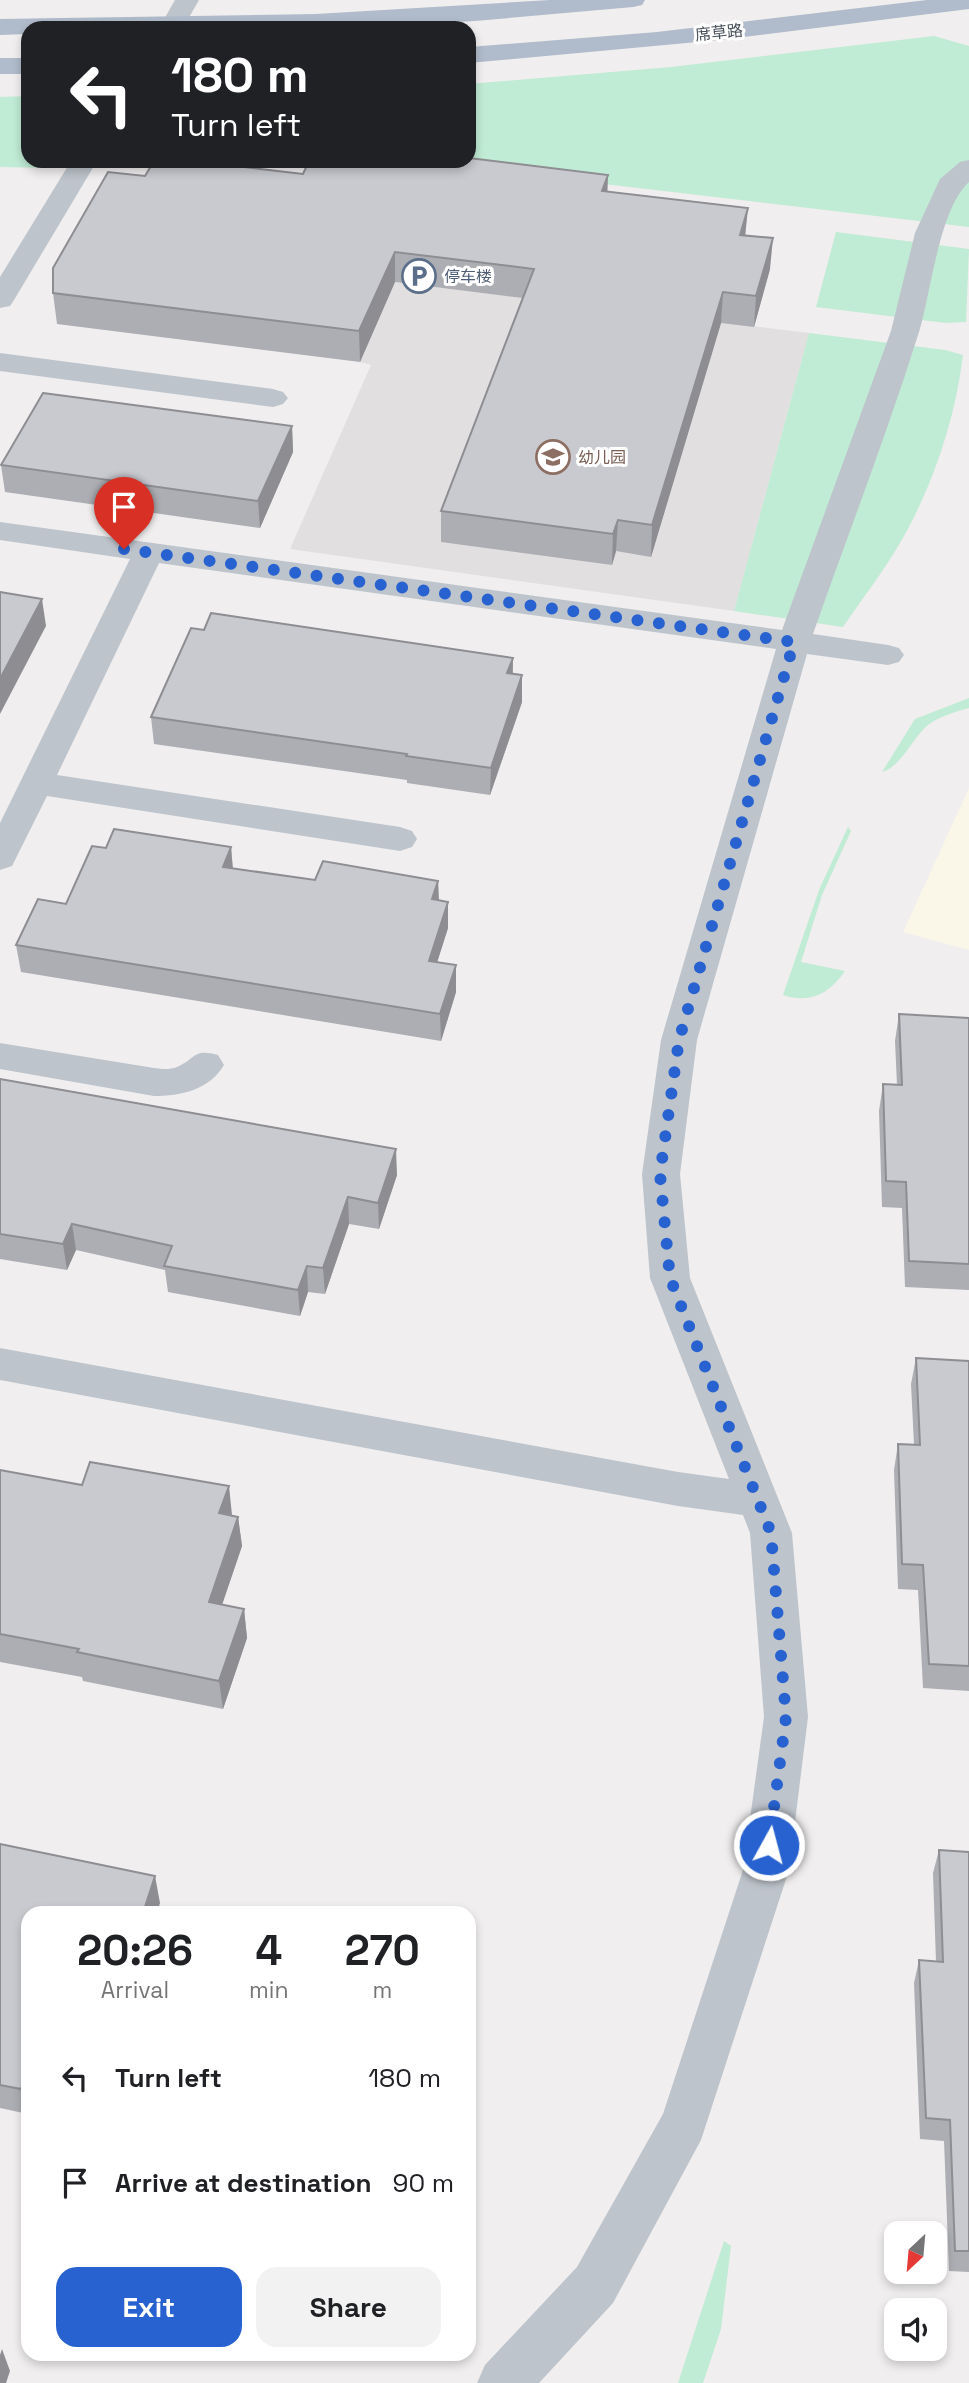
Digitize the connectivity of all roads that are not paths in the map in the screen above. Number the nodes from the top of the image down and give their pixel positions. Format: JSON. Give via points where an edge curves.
{"nodes":[{"id":1,"x":187,"y":0,"type":"edge"},
{"id":2,"x":633,"y":0,"type":"edge"},
{"id":3,"x":969,"y":2,"type":"edge"},
{"id":4,"x":175,"y":21,"type":"edge"},
{"id":5,"x":328,"y":21,"type":"edge"},
{"id":6,"x":0,"y":27,"type":"edge"},
{"id":7,"x":21,"y":27,"type":"edge"},
{"id":8,"x":476,"y":55,"type":"edge"},
{"id":9,"x":0,"y":66,"type":"edge"},
{"id":10,"x":21,"y":66,"type":"edge"},
{"id":11,"x":80,"y":168,"type":"edge"},
{"id":12,"x":969,"y":168,"type":"edge"},
{"id":13,"x":0,"y":300,"type":"edge"},
{"id":14,"x":0,"y":362,"type":"edge"},
{"id":15,"x":273,"y":398,"type":"dead end"},
{"id":16,"x":0,"y":531,"type":"edge"},
{"id":17,"x":149,"y":552,"type":"junction"},
{"id":18,"x":794,"y":642,"type":"junction"},
{"id":19,"x":888,"y":655,"type":"dead end"},
{"id":20,"x":37,"y":783,"type":"junction"},
{"id":21,"x":400,"y":839,"type":"dead end"},
{"id":22,"x":0,"y":858,"type":"edge"},
{"id":23,"x":0,"y":1056,"type":"edge"},
{"id":24,"x":205,"y":1065,"type":"dead end"},
{"id":25,"x":0,"y":1364,"type":"edge"},
{"id":26,"x":759,"y":1500,"type":"junction"},
{"id":27,"x":503,"y":2383,"type":"edge"}],
"edges":[{"from":1,"to":4,"type":"street"},
{"from":2,"to":5,"type":"main road"},
{"from":3,"to":8,"type":"main road","name":"席草路","via":[[778,26]]},
{"from":6,"to":7,"type":"main road"},
{"from":9,"to":10,"type":"main road"},
{"from":11,"to":13,"type":"street"},
{"from":12,"to":18,"type":"street","via":[[950,185],[929,233],[905,331]]},
{"from":14,"to":15,"type":"street"},
{"from":16,"to":17,"type":"street"},
{"from":17,"to":18,"type":"street"},
{"from":17,"to":20,"type":"street"},
{"from":18,"to":19,"type":"street"},
{"from":18,"to":26,"type":"street","via":[[679,1040],[660,1174],[670,1278]]},
{"from":20,"to":21,"type":"street"},
{"from":20,"to":22,"type":"street"},
{"from":23,"to":24,"type":"street","via":[[176,1083],[195,1076]]},
{"from":25,"to":26,"type":"street"},
{"from":26,"to":27,"type":"street","via":[[771,1533],[786,1717],[766,1870],[684,2123],[595,2285]]}]}
